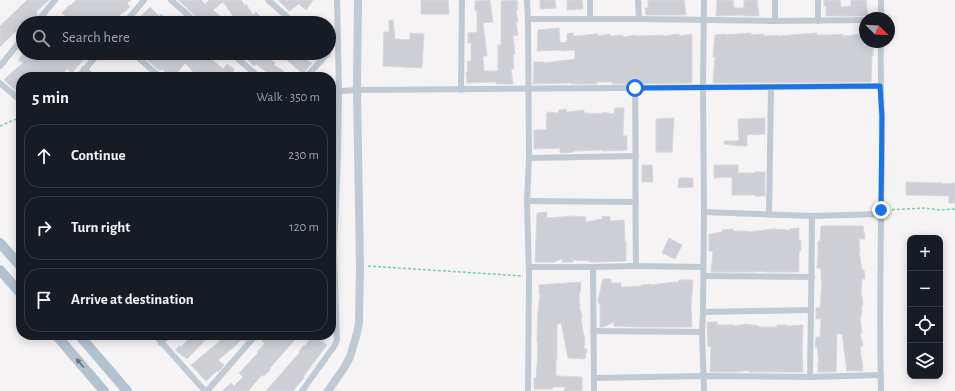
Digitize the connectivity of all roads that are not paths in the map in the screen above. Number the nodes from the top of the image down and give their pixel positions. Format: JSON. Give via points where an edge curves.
{"nodes":[{"id":1,"x":55,"y":0,"type":"edge"},
{"id":2,"x":144,"y":0,"type":"edge"},
{"id":3,"x":171,"y":0,"type":"edge"},
{"id":4,"x":268,"y":0,"type":"edge"},
{"id":5,"x":337,"y":0,"type":"edge"},
{"id":6,"x":358,"y":0,"type":"edge"},
{"id":7,"x":462,"y":0,"type":"edge"},
{"id":8,"x":527,"y":0,"type":"edge"},
{"id":9,"x":590,"y":0,"type":"edge"},
{"id":10,"x":638,"y":0,"type":"edge"},
{"id":11,"x":704,"y":0,"type":"edge"},
{"id":12,"x":775,"y":0,"type":"edge"},
{"id":13,"x":818,"y":0,"type":"edge"},
{"id":14,"x":881,"y":0,"type":"edge"},
{"id":15,"x":881,"y":12,"type":"edge"},
{"id":16,"x":42,"y":16,"type":"edge"},
{"id":17,"x":131,"y":16,"type":"edge"},
{"id":18,"x":189,"y":16,"type":"edge"},
{"id":19,"x":286,"y":16,"type":"edge"},
{"id":20,"x":528,"y":19,"type":"junction"},
{"id":21,"x":590,"y":19,"type":"junction"},
{"id":22,"x":639,"y":19,"type":"junction"},
{"id":23,"x":704,"y":20,"type":"junction"},
{"id":24,"x":859,"y":20,"type":"edge"},
{"id":25,"x":775,"y":21,"type":"junction"},
{"id":26,"x":818,"y":21,"type":"junction"},
{"id":27,"x":337,"y":42,"type":"joint"},
{"id":28,"x":16,"y":47,"type":"edge"},
{"id":29,"x":881,"y":48,"type":"edge"},
{"id":30,"x":92,"y":60,"type":"edge"},
{"id":31,"x":141,"y":60,"type":"edge"},
{"id":32,"x":239,"y":60,"type":"edge"},
{"id":33,"x":322,"y":60,"type":"edge"},
{"id":34,"x":0,"y":66,"type":"edge"},
{"id":35,"x":84,"y":69,"type":"junction"},
{"id":36,"x":82,"y":72,"type":"edge"},
{"id":37,"x":87,"y":72,"type":"edge"},
{"id":38,"x":154,"y":72,"type":"edge"},
{"id":39,"x":253,"y":72,"type":"edge"},
{"id":40,"x":311,"y":72,"type":"edge"},
{"id":41,"x":0,"y":83,"type":"edge"},
{"id":42,"x":880,"y":86,"type":"junction"},
{"id":43,"x":703,"y":87,"type":"junction"},
{"id":44,"x":771,"y":87,"type":"junction"},
{"id":45,"x":635,"y":88,"type":"junction"},
{"id":46,"x":529,"y":89,"type":"junction"},
{"id":47,"x":357,"y":90,"type":"junction"},
{"id":48,"x":461,"y":90,"type":"junction"},
{"id":49,"x":339,"y":91,"type":"junction"},
{"id":50,"x":16,"y":97,"type":"edge"},
{"id":51,"x":338,"y":155,"type":"joint"},
{"id":52,"x":636,"y":156,"type":"junction"},
{"id":53,"x":529,"y":158,"type":"junction"},
{"id":54,"x":336,"y":194,"type":"edge"},
{"id":55,"x":527,"y":201,"type":"junction"},
{"id":56,"x":635,"y":202,"type":"junction"},
{"id":57,"x":704,"y":212,"type":"junction"},
{"id":58,"x":881,"y":212,"type":"junction"},
{"id":59,"x":769,"y":214,"type":"junction"},
{"id":60,"x":812,"y":216,"type":"junction"},
{"id":61,"x":0,"y":243,"type":"edge"},
{"id":62,"x":16,"y":262,"type":"edge"},
{"id":63,"x":636,"y":266,"type":"junction"},
{"id":64,"x":703,"y":266,"type":"junction"},
{"id":65,"x":529,"y":267,"type":"junction"},
{"id":66,"x":593,"y":268,"type":"junction"},
{"id":67,"x":0,"y":270,"type":"edge"},
{"id":68,"x":704,"y":276,"type":"junction"},
{"id":69,"x":812,"y":276,"type":"junction"},
{"id":70,"x":16,"y":288,"type":"edge"},
{"id":71,"x":810,"y":310,"type":"junction"},
{"id":72,"x":703,"y":312,"type":"junction"},
{"id":73,"x":593,"y":331,"type":"junction"},
{"id":74,"x":702,"y":332,"type":"junction"},
{"id":75,"x":60,"y":340,"type":"edge"},
{"id":76,"x":83,"y":340,"type":"edge"},
{"id":77,"x":252,"y":340,"type":"edge"},
{"id":78,"x":336,"y":340,"type":"edge"},
{"id":79,"x":161,"y":342,"type":"edge"},
{"id":80,"x":881,"y":375,"type":"junction"},
{"id":81,"x":704,"y":376,"type":"junction"},
{"id":82,"x":810,"y":377,"type":"junction"},
{"id":83,"x":594,"y":378,"type":"junction"},
{"id":84,"x":104,"y":391,"type":"edge"},
{"id":85,"x":127,"y":391,"type":"edge"},
{"id":86,"x":206,"y":391,"type":"edge"},
{"id":87,"x":302,"y":391,"type":"edge"},
{"id":88,"x":328,"y":391,"type":"edge"},
{"id":89,"x":528,"y":391,"type":"edge"},
{"id":90,"x":594,"y":391,"type":"edge"},
{"id":91,"x":704,"y":391,"type":"edge"},
{"id":92,"x":881,"y":391,"type":"edge"}],
"edges":[{"from":1,"to":16,"type":"street"},
{"from":2,"to":17,"type":"street"},
{"from":3,"to":18,"type":"street"},
{"from":4,"to":19,"type":"street"},
{"from":5,"to":27,"type":"street"},
{"from":6,"to":47,"type":"street"},
{"from":7,"to":48,"type":"street"},
{"from":8,"to":20,"type":"street"},
{"from":9,"to":21,"type":"street"},
{"from":10,"to":22,"type":"street"},
{"from":11,"to":23,"type":"street"},
{"from":12,"to":25,"type":"street"},
{"from":13,"to":26,"type":"street"},
{"from":14,"to":15,"type":"street"},
{"from":20,"to":21,"type":"street"},
{"from":20,"to":46,"type":"street"},
{"from":21,"to":22,"type":"street"},
{"from":22,"to":23,"type":"street"},
{"from":23,"to":25,"type":"street"},
{"from":23,"to":43,"type":"street"},
{"from":24,"to":26,"type":"street"},
{"from":25,"to":26,"type":"street"},
{"from":27,"to":49,"type":"street"},
{"from":28,"to":34,"type":"street"},
{"from":29,"to":42,"type":"street"},
{"from":30,"to":35,"type":"street"},
{"from":31,"to":38,"type":"street"},
{"from":32,"to":39,"type":"street"},
{"from":33,"to":40,"type":"street"},
{"from":35,"to":36,"type":"street"},
{"from":35,"to":37,"type":"street"},
{"from":41,"to":50,"type":"street"},
{"from":42,"to":44,"type":"street"},
{"from":42,"to":58,"type":"street"},
{"from":43,"to":44,"type":"street"},
{"from":43,"to":45,"type":"street"},
{"from":43,"to":57,"type":"street"},
{"from":44,"to":59,"type":"street"},
{"from":45,"to":46,"type":"street"},
{"from":45,"to":52,"type":"street"},
{"from":46,"to":48,"type":"street"},
{"from":46,"to":53,"type":"street"},
{"from":47,"to":48,"type":"street"},
{"from":47,"to":49,"type":"street"},
{"from":47,"to":88,"type":"street","via":[[359,323],[350,357]]},
{"from":49,"to":51,"type":"street"},
{"from":51,"to":54,"type":"street"},
{"from":52,"to":53,"type":"street"},
{"from":52,"to":56,"type":"street"},
{"from":53,"to":55,"type":"street"},
{"from":55,"to":56,"type":"street"},
{"from":55,"to":65,"type":"street"},
{"from":56,"to":63,"type":"street"},
{"from":57,"to":59,"type":"street"},
{"from":57,"to":64,"type":"street"},
{"from":58,"to":60,"type":"street"},
{"from":58,"to":80,"type":"street"},
{"from":59,"to":60,"type":"street"},
{"from":60,"to":69,"type":"street"},
{"from":61,"to":62,"type":"main road"},
{"from":63,"to":64,"type":"street"},
{"from":63,"to":66,"type":"street"},
{"from":64,"to":68,"type":"street"},
{"from":65,"to":66,"type":"street"},
{"from":65,"to":89,"type":"street"},
{"from":66,"to":73,"type":"street"},
{"from":67,"to":70,"type":"main road"},
{"from":68,"to":69,"type":"street"},
{"from":68,"to":72,"type":"street"},
{"from":69,"to":71,"type":"street"},
{"from":71,"to":72,"type":"street"},
{"from":71,"to":82,"type":"street"},
{"from":72,"to":74,"type":"street"},
{"from":73,"to":74,"type":"street"},
{"from":73,"to":83,"type":"street"},
{"from":74,"to":81,"type":"street"},
{"from":84,"to":75,"type":"main road","one_way":true},
{"from":76,"to":85,"type":"main road"},
{"from":77,"to":86,"type":"street"},
{"from":78,"to":87,"type":"street"},
{"from":79,"to":86,"type":"street"},
{"from":80,"to":82,"type":"street"},
{"from":80,"to":92,"type":"street"},
{"from":81,"to":82,"type":"street"},
{"from":81,"to":83,"type":"street"},
{"from":81,"to":91,"type":"street"},
{"from":83,"to":90,"type":"street"}]}
